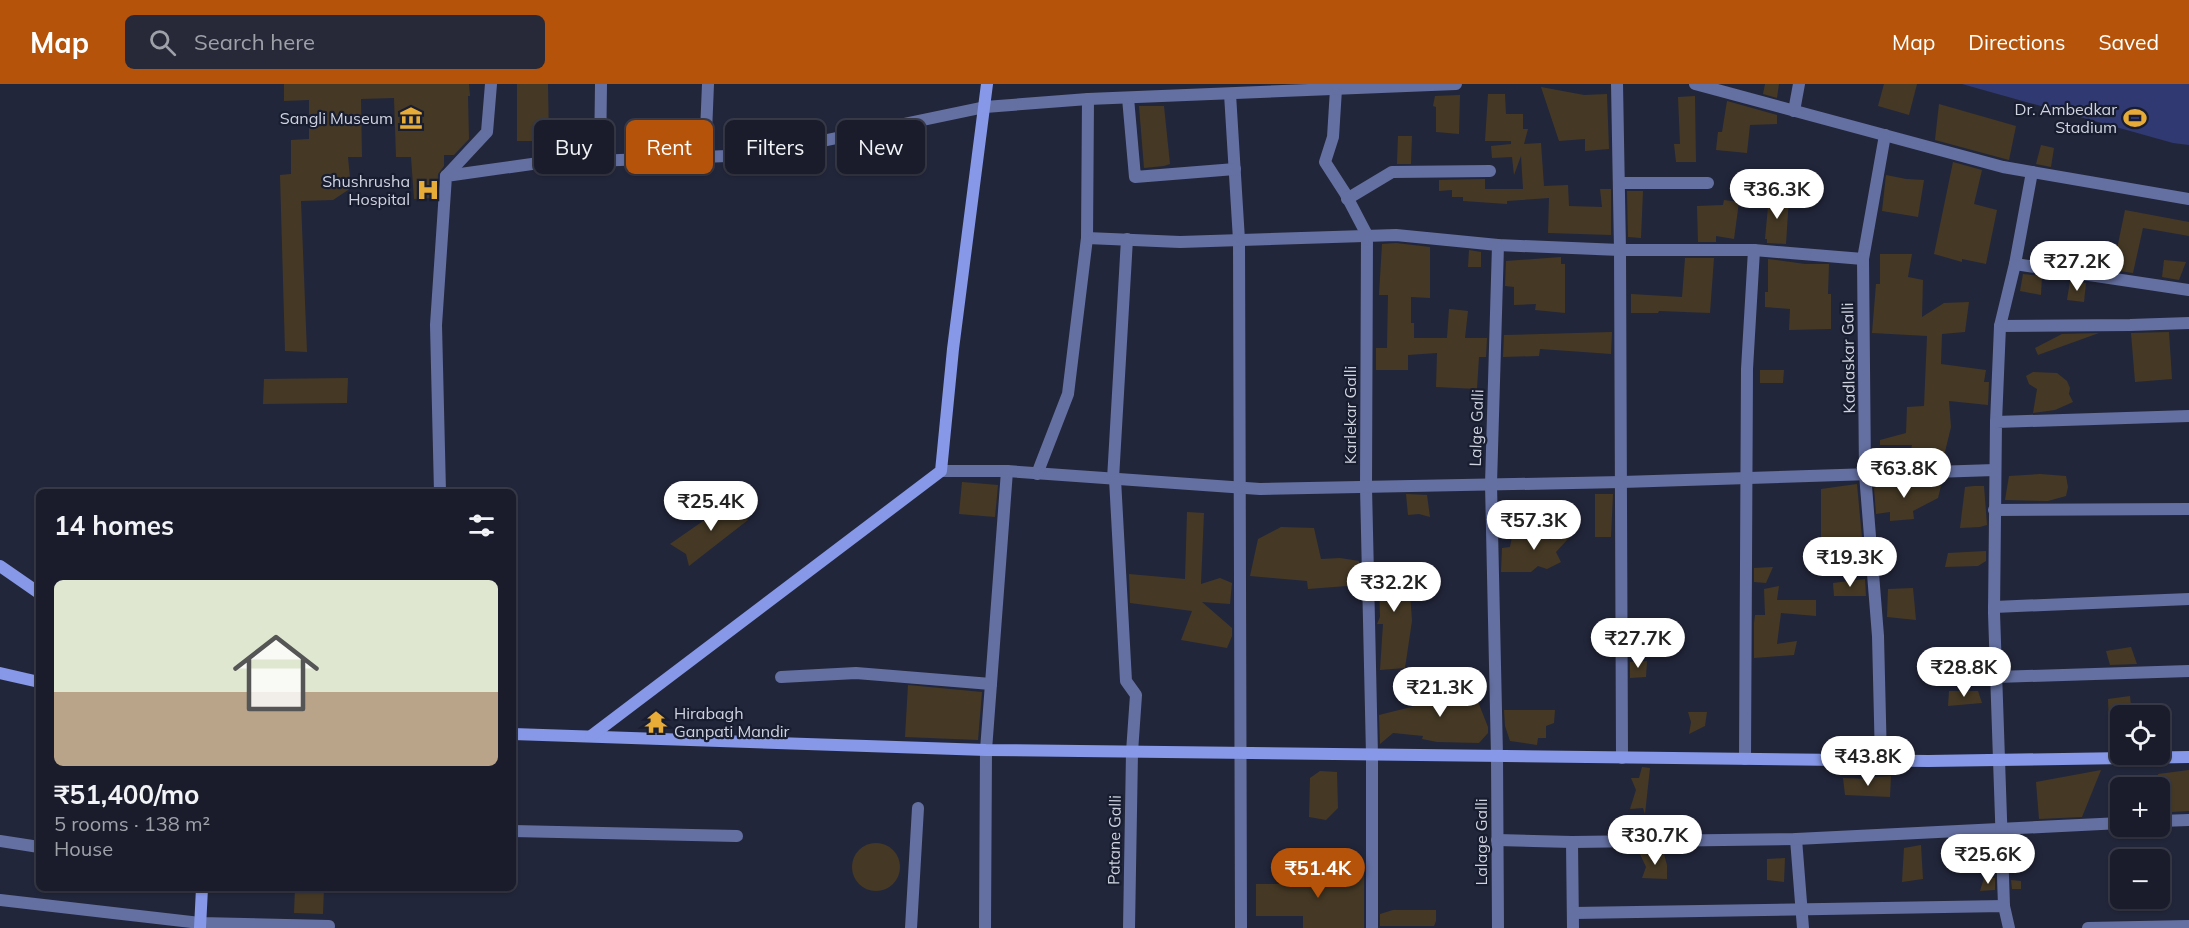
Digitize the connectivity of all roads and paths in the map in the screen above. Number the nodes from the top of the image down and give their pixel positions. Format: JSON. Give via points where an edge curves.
{"nodes":[{"id":1,"x":491,"y":84,"type":"edge"},
{"id":2,"x":601,"y":84,"type":"edge"},
{"id":3,"x":708,"y":84,"type":"edge"},
{"id":4,"x":987,"y":84,"type":"edge"},
{"id":5,"x":1456,"y":84,"type":"edge"},
{"id":6,"x":1617,"y":84,"type":"edge"},
{"id":7,"x":1695,"y":84,"type":"edge"},
{"id":8,"x":1799,"y":84,"type":"edge"},
{"id":9,"x":1380,"y":86,"type":"edge"},
{"id":10,"x":1280,"y":88,"type":"edge"},
{"id":11,"x":1336,"y":89,"type":"junction"},
{"id":12,"x":1176,"y":90,"type":"edge"},
{"id":13,"x":1230,"y":94,"type":"junction"},
{"id":14,"x":1128,"y":98,"type":"junction"},
{"id":15,"x":1088,"y":99,"type":"junction"},
{"id":16,"x":985,"y":107,"type":"junction"},
{"id":17,"x":1794,"y":111,"type":"junction"},
{"id":18,"x":601,"y":120,"type":"edge"},
{"id":19,"x":707,"y":120,"type":"edge"},
{"id":20,"x":1885,"y":135,"type":"junction"},
{"id":21,"x":713,"y":157,"type":"edge"},
{"id":22,"x":534,"y":164,"type":"edge"},
{"id":23,"x":1235,"y":169,"type":"junction"},
{"id":24,"x":1490,"y":171,"type":"dead end"},
{"id":25,"x":2032,"y":172,"type":"junction"},
{"id":26,"x":446,"y":176,"type":"junction"},
{"id":27,"x":1619,"y":183,"type":"junction"},
{"id":28,"x":1708,"y":183,"type":"dead end"},
{"id":29,"x":1347,"y":199,"type":"junction"},
{"id":30,"x":2189,"y":199,"type":"edge"},
{"id":31,"x":1367,"y":235,"type":"junction"},
{"id":32,"x":1087,"y":238,"type":"junction"},
{"id":33,"x":1127,"y":239,"type":"junction"},
{"id":34,"x":1239,"y":240,"type":"junction"},
{"id":35,"x":1498,"y":245,"type":"junction"},
{"id":36,"x":1620,"y":250,"type":"junction"},
{"id":37,"x":1754,"y":250,"type":"junction"},
{"id":38,"x":1863,"y":259,"type":"junction"},
{"id":39,"x":2015,"y":264,"type":"junction"},
{"id":40,"x":2189,"y":290,"type":"edge"},
{"id":41,"x":2189,"y":323,"type":"edge"},
{"id":42,"x":2000,"y":326,"type":"junction"},
{"id":43,"x":2189,"y":416,"type":"edge"},
{"id":44,"x":1996,"y":422,"type":"junction"},
{"id":45,"x":1995,"y":470,"type":"junction"},
{"id":46,"x":941,"y":471,"type":"junction"},
{"id":47,"x":1007,"y":471,"type":"junction"},
{"id":48,"x":1037,"y":474,"type":"junction"},
{"id":49,"x":1865,"y":474,"type":"junction"},
{"id":50,"x":1748,"y":477,"type":"junction"},
{"id":51,"x":1114,"y":479,"type":"junction"},
{"id":52,"x":1622,"y":482,"type":"junction"},
{"id":53,"x":1491,"y":484,"type":"junction"},
{"id":54,"x":1366,"y":487,"type":"junction"},
{"id":55,"x":1240,"y":488,"type":"junction"},
{"id":56,"x":440,"y":489,"type":"edge"},
{"id":57,"x":2189,"y":508,"type":"edge"},
{"id":58,"x":1994,"y":510,"type":"junction"},
{"id":59,"x":0,"y":566,"type":"edge"},
{"id":60,"x":36,"y":591,"type":"edge"},
{"id":61,"x":2189,"y":598,"type":"edge"},
{"id":62,"x":1994,"y":607,"type":"junction"},
{"id":63,"x":2189,"y":671,"type":"edge"},
{"id":64,"x":0,"y":673,"type":"edge"},
{"id":65,"x":781,"y":677,"type":"dead end"},
{"id":66,"x":1996,"y":677,"type":"junction"},
{"id":67,"x":36,"y":681,"type":"edge"},
{"id":68,"x":991,"y":684,"type":"junction"},
{"id":69,"x":516,"y":735,"type":"edge"},
{"id":70,"x":591,"y":736,"type":"junction"},
{"id":71,"x":986,"y":750,"type":"junction"},
{"id":72,"x":1132,"y":752,"type":"junction"},
{"id":73,"x":1242,"y":753,"type":"junction"},
{"id":74,"x":1372,"y":755,"type":"junction"},
{"id":75,"x":1497,"y":756,"type":"junction"},
{"id":76,"x":2189,"y":757,"type":"edge"},
{"id":77,"x":1622,"y":758,"type":"junction"},
{"id":78,"x":1745,"y":759,"type":"junction"},
{"id":79,"x":1999,"y":760,"type":"junction"},
{"id":80,"x":1881,"y":761,"type":"junction"},
{"id":81,"x":918,"y":808,"type":"dead end"},
{"id":82,"x":2189,"y":820,"type":"edge"},
{"id":83,"x":2170,"y":821,"type":"edge"},
{"id":84,"x":2110,"y":824,"type":"edge"},
{"id":85,"x":2001,"y":829,"type":"junction"},
{"id":86,"x":516,"y":831,"type":"edge"},
{"id":87,"x":737,"y":836,"type":"dead end"},
{"id":88,"x":1796,"y":839,"type":"junction"},
{"id":89,"x":1497,"y":840,"type":"junction"},
{"id":90,"x":0,"y":841,"type":"edge"},
{"id":91,"x":1572,"y":842,"type":"junction"},
{"id":92,"x":36,"y":847,"type":"edge"},
{"id":93,"x":202,"y":891,"type":"edge"},
{"id":94,"x":0,"y":900,"type":"edge"},
{"id":95,"x":2004,"y":906,"type":"junction"},
{"id":96,"x":1802,"y":909,"type":"junction"},
{"id":97,"x":1573,"y":913,"type":"junction"},
{"id":98,"x":200,"y":925,"type":"edge"},
{"id":99,"x":329,"y":926,"type":"dead end"},
{"id":100,"x":2189,"y":926,"type":"edge"},
{"id":101,"x":911,"y":928,"type":"edge"},
{"id":102,"x":985,"y":928,"type":"edge"},
{"id":103,"x":1129,"y":928,"type":"edge"},
{"id":104,"x":1241,"y":928,"type":"edge"},
{"id":105,"x":1372,"y":928,"type":"edge"},
{"id":106,"x":1498,"y":928,"type":"edge"},
{"id":107,"x":1573,"y":928,"type":"edge"},
{"id":108,"x":1803,"y":928,"type":"edge"},
{"id":109,"x":2009,"y":928,"type":"edge"},
{"id":110,"x":2088,"y":928,"type":"edge"}],
"edges":[{"from":1,"to":26,"type":"street","via":[[487,132]]},
{"from":2,"to":18,"type":"street"},
{"from":3,"to":19,"type":"street"},
{"from":4,"to":16,"type":"street"},
{"from":5,"to":9,"type":"street"},
{"from":6,"to":27,"type":"street"},
{"from":7,"to":17,"type":"street"},
{"from":8,"to":17,"type":"street"},
{"from":9,"to":11,"type":"street"},
{"from":10,"to":11,"type":"street"},
{"from":10,"to":13,"type":"street"},
{"from":11,"to":29,"type":"street","name":"Karlekar Galli","via":[[1333,137],[1324,162]]},
{"from":12,"to":13,"type":"street"},
{"from":12,"to":14,"type":"street"},
{"from":13,"to":23,"type":"street"},
{"from":14,"to":15,"type":"street"},
{"from":14,"to":23,"type":"street","via":[[1135,177]]},
{"from":15,"to":16,"type":"street"},
{"from":15,"to":32,"type":"street"},
{"from":16,"to":21,"type":"street","via":[[755,155]]},
{"from":16,"to":46,"type":"street"},
{"from":17,"to":20,"type":"street"},
{"from":20,"to":25,"type":"street"},
{"from":20,"to":38,"type":"street","name":"Kadlaskar Galli"},
{"from":22,"to":26,"type":"street"},
{"from":23,"to":34,"type":"street"},
{"from":24,"to":29,"type":"street","via":[[1392,172]]},
{"from":25,"to":30,"type":"street"},
{"from":25,"to":39,"type":"street"},
{"from":26,"to":56,"type":"street","via":[[436,325]]},
{"from":27,"to":28,"type":"street"},
{"from":27,"to":36,"type":"street"},
{"from":29,"to":31,"type":"street","name":"Karlekar Galli"},
{"from":31,"to":34,"type":"street"},
{"from":31,"to":35,"type":"street"},
{"from":31,"to":54,"type":"street","name":"Karlekar Galli"},
{"from":32,"to":33,"type":"street"},
{"from":32,"to":48,"type":"street","via":[[1068,394]]},
{"from":33,"to":34,"type":"street"},
{"from":33,"to":51,"type":"street","name":"Patane Galli"},
{"from":34,"to":55,"type":"street"},
{"from":35,"to":36,"type":"street"},
{"from":35,"to":53,"type":"street","name":"Lalge Galli"},
{"from":36,"to":37,"type":"street"},
{"from":36,"to":52,"type":"street"},
{"from":37,"to":38,"type":"street"},
{"from":37,"to":50,"type":"street","via":[[1747,369]]},
{"from":38,"to":49,"type":"street","name":"Kadlaskar Galli"},
{"from":39,"to":40,"type":"street"},
{"from":39,"to":42,"type":"street"},
{"from":41,"to":42,"type":"street"},
{"from":42,"to":44,"type":"street"},
{"from":43,"to":44,"type":"street"},
{"from":44,"to":45,"type":"street"},
{"from":45,"to":49,"type":"street"},
{"from":45,"to":58,"type":"street"},
{"from":46,"to":47,"type":"street"},
{"from":46,"to":70,"type":"street"},
{"from":47,"to":48,"type":"street"},
{"from":47,"to":68,"type":"street"},
{"from":48,"to":51,"type":"street"},
{"from":49,"to":50,"type":"street"},
{"from":49,"to":80,"type":"street","name":"Kadlaskar Galli","via":[[1878,636]]},
{"from":50,"to":52,"type":"street"},
{"from":50,"to":78,"type":"street"},
{"from":51,"to":55,"type":"street"},
{"from":51,"to":72,"type":"street","name":"Patane Galli","via":[[1126,681],[1136,695]]},
{"from":52,"to":53,"type":"street"},
{"from":52,"to":77,"type":"street"},
{"from":53,"to":54,"type":"street"},
{"from":53,"to":75,"type":"street","name":"Lalge Galli"},
{"from":54,"to":55,"type":"street"},
{"from":54,"to":74,"type":"street","name":"Karlekar Galli"},
{"from":55,"to":73,"type":"street"},
{"from":57,"to":58,"type":"street"},
{"from":58,"to":62,"type":"street"},
{"from":59,"to":60,"type":"street"},
{"from":61,"to":62,"type":"street"},
{"from":62,"to":66,"type":"street"},
{"from":63,"to":66,"type":"street"},
{"from":64,"to":67,"type":"street"},
{"from":65,"to":68,"type":"street","via":[[856,673]]},
{"from":66,"to":79,"type":"street"},
{"from":68,"to":71,"type":"street"},
{"from":69,"to":70,"type":"street"},
{"from":70,"to":71,"type":"street"},
{"from":71,"to":72,"type":"street"},
{"from":71,"to":102,"type":"street"},
{"from":72,"to":73,"type":"street"},
{"from":72,"to":103,"type":"street","name":"Patane Galli"},
{"from":73,"to":74,"type":"street"},
{"from":73,"to":104,"type":"street"},
{"from":74,"to":75,"type":"street"},
{"from":74,"to":105,"type":"street","name":"Karlekar Galli"},
{"from":75,"to":77,"type":"street"},
{"from":75,"to":89,"type":"street","name":"Lalage Galli"},
{"from":76,"to":79,"type":"street"},
{"from":77,"to":78,"type":"street"},
{"from":78,"to":80,"type":"street"},
{"from":79,"to":80,"type":"street"},
{"from":79,"to":85,"type":"street"},
{"from":81,"to":101,"type":"street"},
{"from":82,"to":83,"type":"street"},
{"from":84,"to":85,"type":"street"},
{"from":85,"to":88,"type":"street"},
{"from":85,"to":95,"type":"street"},
{"from":86,"to":87,"type":"street"},
{"from":88,"to":91,"type":"street"},
{"from":88,"to":96,"type":"street"},
{"from":89,"to":91,"type":"street"},
{"from":89,"to":106,"type":"street","name":"Lalage Galli"},
{"from":90,"to":92,"type":"street"},
{"from":91,"to":97,"type":"street"},
{"from":93,"to":98,"type":"street"},
{"from":94,"to":98,"type":"street"},
{"from":95,"to":96,"type":"street"},
{"from":95,"to":109,"type":"street"},
{"from":96,"to":97,"type":"street"},
{"from":96,"to":108,"type":"street"},
{"from":97,"to":107,"type":"street"},
{"from":98,"to":99,"type":"street"},
{"from":100,"to":110,"type":"street"}]}
